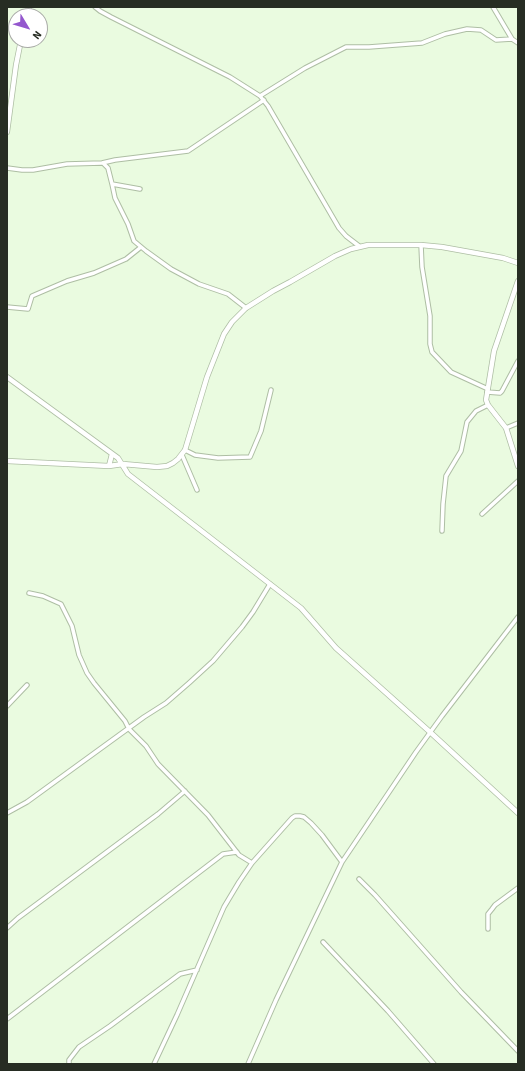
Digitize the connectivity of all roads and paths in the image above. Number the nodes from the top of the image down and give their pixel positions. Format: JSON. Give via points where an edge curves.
{"nodes":[{"id":1,"x":95,"y":7,"type":"edge"},
{"id":2,"x":493,"y":7,"type":"edge"},
{"id":3,"x":512,"y":38,"type":"junction"},
{"id":4,"x":518,"y":43,"type":"edge"},
{"id":5,"x":19,"y":48,"type":"edge"},
{"id":6,"x":260,"y":96,"type":"junction"},
{"id":7,"x":264,"y":100,"type":"junction"},
{"id":8,"x":7,"y":132,"type":"edge"},
{"id":9,"x":103,"y":163,"type":"junction"},
{"id":10,"x":7,"y":168,"type":"edge"},
{"id":11,"x":112,"y":184,"type":"junction"},
{"id":12,"x":140,"y":189,"type":"dead end"},
{"id":13,"x":421,"y":245,"type":"junction"},
{"id":14,"x":359,"y":246,"type":"junction"},
{"id":15,"x":141,"y":247,"type":"junction"},
{"id":16,"x":518,"y":263,"type":"edge"},
{"id":17,"x":518,"y":281,"type":"edge"},
{"id":18,"x":7,"y":307,"type":"edge"},
{"id":19,"x":246,"y":308,"type":"junction"},
{"id":20,"x":518,"y":361,"type":"edge"},
{"id":21,"x":7,"y":377,"type":"edge"},
{"id":22,"x":271,"y":390,"type":"dead end"},
{"id":23,"x":488,"y":391,"type":"junction"},
{"id":24,"x":488,"y":405,"type":"junction"},
{"id":25,"x":518,"y":423,"type":"edge"},
{"id":26,"x":506,"y":428,"type":"junction"},
{"id":27,"x":185,"y":450,"type":"junction"},
{"id":28,"x":112,"y":454,"type":"junction"},
{"id":29,"x":182,"y":455,"type":"junction"},
{"id":30,"x":7,"y":461,"type":"edge"},
{"id":31,"x":123,"y":464,"type":"junction"},
{"id":32,"x":109,"y":466,"type":"junction"},
{"id":33,"x":518,"y":466,"type":"edge"},
{"id":34,"x":518,"y":480,"type":"edge"},
{"id":35,"x":198,"y":490,"type":"dead end"},
{"id":36,"x":482,"y":514,"type":"dead end"},
{"id":37,"x":442,"y":531,"type":"dead end"},
{"id":38,"x":270,"y":584,"type":"junction"},
{"id":39,"x":29,"y":593,"type":"dead end"},
{"id":40,"x":518,"y":617,"type":"edge"},
{"id":41,"x":27,"y":685,"type":"dead end"},
{"id":42,"x":7,"y":706,"type":"edge"},
{"id":43,"x":129,"y":729,"type":"junction"},
{"id":44,"x":430,"y":732,"type":"junction"},
{"id":45,"x":184,"y":791,"type":"junction"},
{"id":46,"x":7,"y":813,"type":"edge"},
{"id":47,"x":518,"y":813,"type":"edge"},
{"id":48,"x":237,"y":852,"type":"junction"},
{"id":49,"x":342,"y":862,"type":"junction"},
{"id":50,"x":252,"y":863,"type":"junction"},
{"id":51,"x":359,"y":879,"type":"dead end"},
{"id":52,"x":518,"y":888,"type":"edge"},
{"id":53,"x":7,"y":928,"type":"edge"},
{"id":54,"x":488,"y":929,"type":"dead end"},
{"id":55,"x":323,"y":942,"type":"dead end"},
{"id":56,"x":197,"y":970,"type":"junction"},
{"id":57,"x":7,"y":1019,"type":"edge"},
{"id":58,"x":518,"y":1051,"type":"edge"},
{"id":59,"x":69,"y":1064,"type":"edge"},
{"id":60,"x":154,"y":1064,"type":"edge"},
{"id":61,"x":248,"y":1064,"type":"edge"},
{"id":62,"x":434,"y":1064,"type":"edge"}],
"edges":[{"from":1,"to":6,"type":"street","via":[[230,77]]},
{"from":2,"to":3,"type":"street"},
{"from":3,"to":4,"type":"street"},
{"from":3,"to":6,"type":"street","via":[[496,40],[481,30],[467,29],[422,42],[369,48],[346,47],[305,68]]},
{"from":5,"to":8,"type":"street"},
{"from":6,"to":7,"type":"street"},
{"from":7,"to":9,"type":"street","via":[[188,151]]},
{"from":7,"to":14,"type":"street","via":[[339,228]]},
{"from":9,"to":10,"type":"street","via":[[67,164],[22,170]]},
{"from":9,"to":11,"type":"street","via":[[108,168]]},
{"from":11,"to":12,"type":"street"},
{"from":11,"to":15,"type":"street","via":[[115,198],[134,241]]},
{"from":13,"to":14,"type":"street"},
{"from":13,"to":16,"type":"street","via":[[503,258]]},
{"from":13,"to":23,"type":"street","via":[[432,352],[452,372]]},
{"from":14,"to":19,"type":"street","via":[[335,256]]},
{"from":15,"to":18,"type":"street","via":[[126,259],[32,296],[28,309]]},
{"from":15,"to":19,"type":"street","via":[[171,269],[199,284],[228,294]]},
{"from":17,"to":23,"type":"street","via":[[494,351]]},
{"from":19,"to":27,"type":"street","via":[[224,334],[207,377]]},
{"from":20,"to":23,"type":"street","via":[[502,391]]},
{"from":21,"to":28,"type":"street"},
{"from":22,"to":27,"type":"street","via":[[261,431],[250,457],[218,458],[195,455]]},
{"from":23,"to":24,"type":"street"},
{"from":24,"to":26,"type":"street"},
{"from":24,"to":37,"type":"street","via":[[476,411],[467,422],[460,451],[446,476]]},
{"from":25,"to":26,"type":"street"},
{"from":26,"to":33,"type":"street"},
{"from":27,"to":29,"type":"street"},
{"from":28,"to":31,"type":"street"},
{"from":28,"to":32,"type":"street"},
{"from":29,"to":31,"type":"street","via":[[167,466]]},
{"from":29,"to":35,"type":"street"},
{"from":30,"to":32,"type":"street"},
{"from":31,"to":32,"type":"street"},
{"from":31,"to":38,"type":"street","via":[[128,474]]},
{"from":34,"to":36,"type":"street"},
{"from":38,"to":43,"type":"street","via":[[253,612],[213,661],[166,702]]},
{"from":38,"to":44,"type":"street","via":[[301,608],[336,648]]},
{"from":39,"to":43,"type":"street","via":[[61,604],[72,626],[79,655],[87,672]]},
{"from":40,"to":44,"type":"street"},
{"from":41,"to":42,"type":"street"},
{"from":43,"to":45,"type":"street"},
{"from":43,"to":46,"type":"street","via":[[27,802]]},
{"from":44,"to":47,"type":"street"},
{"from":44,"to":49,"type":"street"},
{"from":45,"to":48,"type":"street","via":[[208,815]]},
{"from":45,"to":53,"type":"street","via":[[158,814]]},
{"from":48,"to":50,"type":"street"},
{"from":48,"to":57,"type":"street","via":[[223,854]]},
{"from":49,"to":50,"type":"street","via":[[311,823],[304,817],[295,816]]},
{"from":49,"to":61,"type":"street"},
{"from":50,"to":56,"type":"street","via":[[224,907]]},
{"from":51,"to":58,"type":"street"},
{"from":52,"to":54,"type":"street","via":[[495,905],[488,914]]},
{"from":55,"to":62,"type":"street"},
{"from":56,"to":59,"type":"street","via":[[180,974],[79,1047],[69,1060]]},
{"from":56,"to":60,"type":"street"}]}
